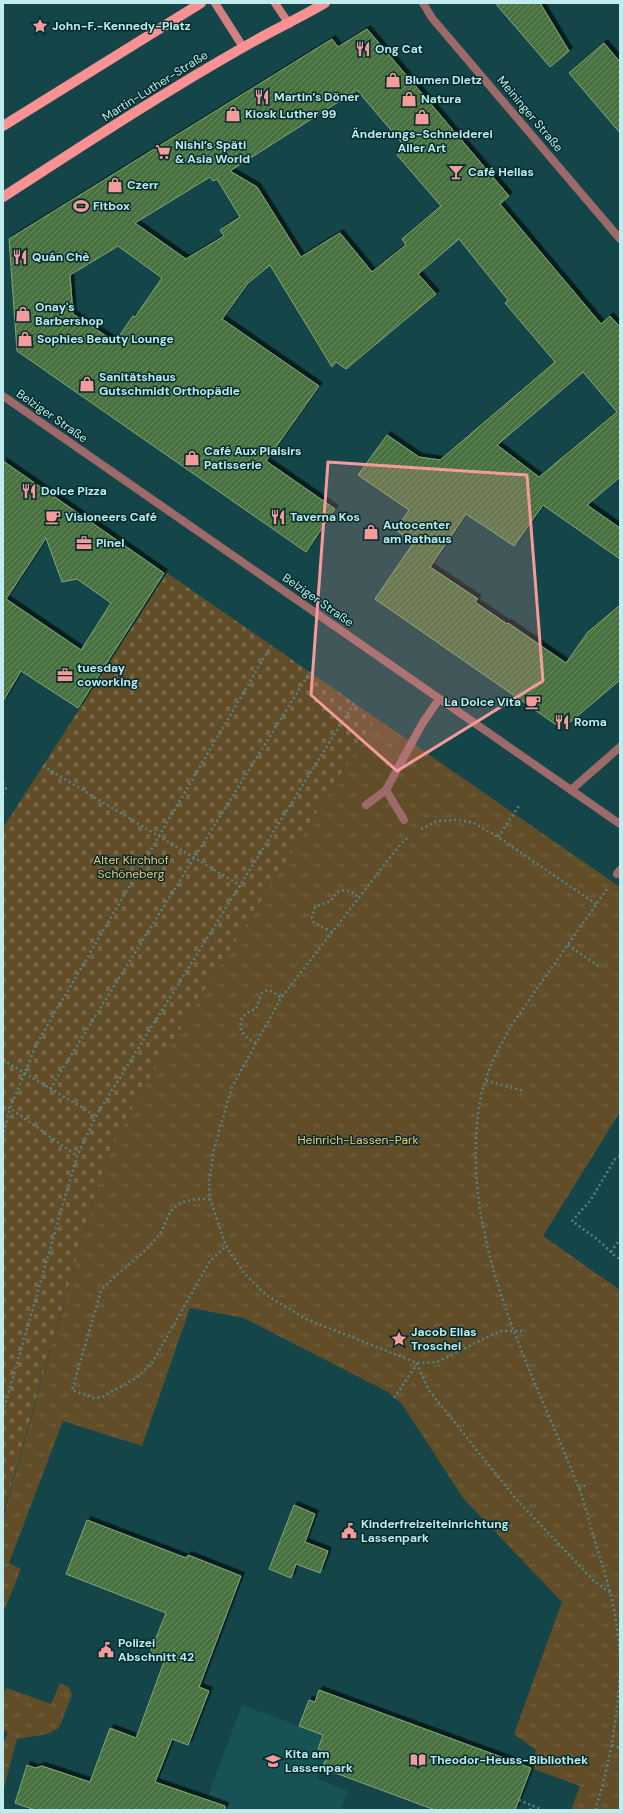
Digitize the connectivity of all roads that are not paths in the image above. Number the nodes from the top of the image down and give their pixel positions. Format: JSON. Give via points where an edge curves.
{"nodes":[{"id":1,"x":201,"y":3,"type":"edge"},
{"id":2,"x":215,"y":3,"type":"edge"},
{"id":3,"x":275,"y":3,"type":"edge"},
{"id":4,"x":325,"y":3,"type":"edge"},
{"id":5,"x":423,"y":3,"type":"edge"},
{"id":6,"x":289,"y":24,"type":"junction"},
{"id":7,"x":243,"y":47,"type":"junction"},
{"id":8,"x":3,"y":126,"type":"edge"},
{"id":9,"x":3,"y":197,"type":"edge"},
{"id":10,"x":620,"y":239,"type":"edge"},
{"id":11,"x":3,"y":396,"type":"edge"},
{"id":12,"x":439,"y":699,"type":"junction"},
{"id":13,"x":620,"y":747,"type":"edge"},
{"id":14,"x":386,"y":790,"type":"junction"},
{"id":15,"x":571,"y":790,"type":"junction"},
{"id":16,"x":366,"y":805,"type":"dead end"},
{"id":17,"x":404,"y":820,"type":"dead end"},
{"id":18,"x":620,"y":824,"type":"edge"}],
"edges":[{"from":1,"to":8,"type":"main road"},
{"from":2,"to":7,"type":"street"},
{"from":3,"to":6,"type":"street"},
{"from":4,"to":6,"type":"main road","name":"Martin-Luther-Straße"},
{"from":5,"to":10,"type":"street","name":"Meininger Straße","via":[[432,18]]},
{"from":6,"to":7,"type":"main road","name":"Martin-Luther-Straße"},
{"from":7,"to":9,"type":"main road","name":"Martin-Luther-Straße"},
{"from":11,"to":12,"type":"street","name":"Belziger Straße"},
{"from":12,"to":14,"type":"street","via":[[422,724]]},
{"from":12,"to":15,"type":"street","name":"Belziger Straße"},
{"from":13,"to":15,"type":"street"},
{"from":14,"to":16,"type":"street"},
{"from":14,"to":17,"type":"street"},
{"from":15,"to":18,"type":"street","name":"Belziger Straße"}]}
